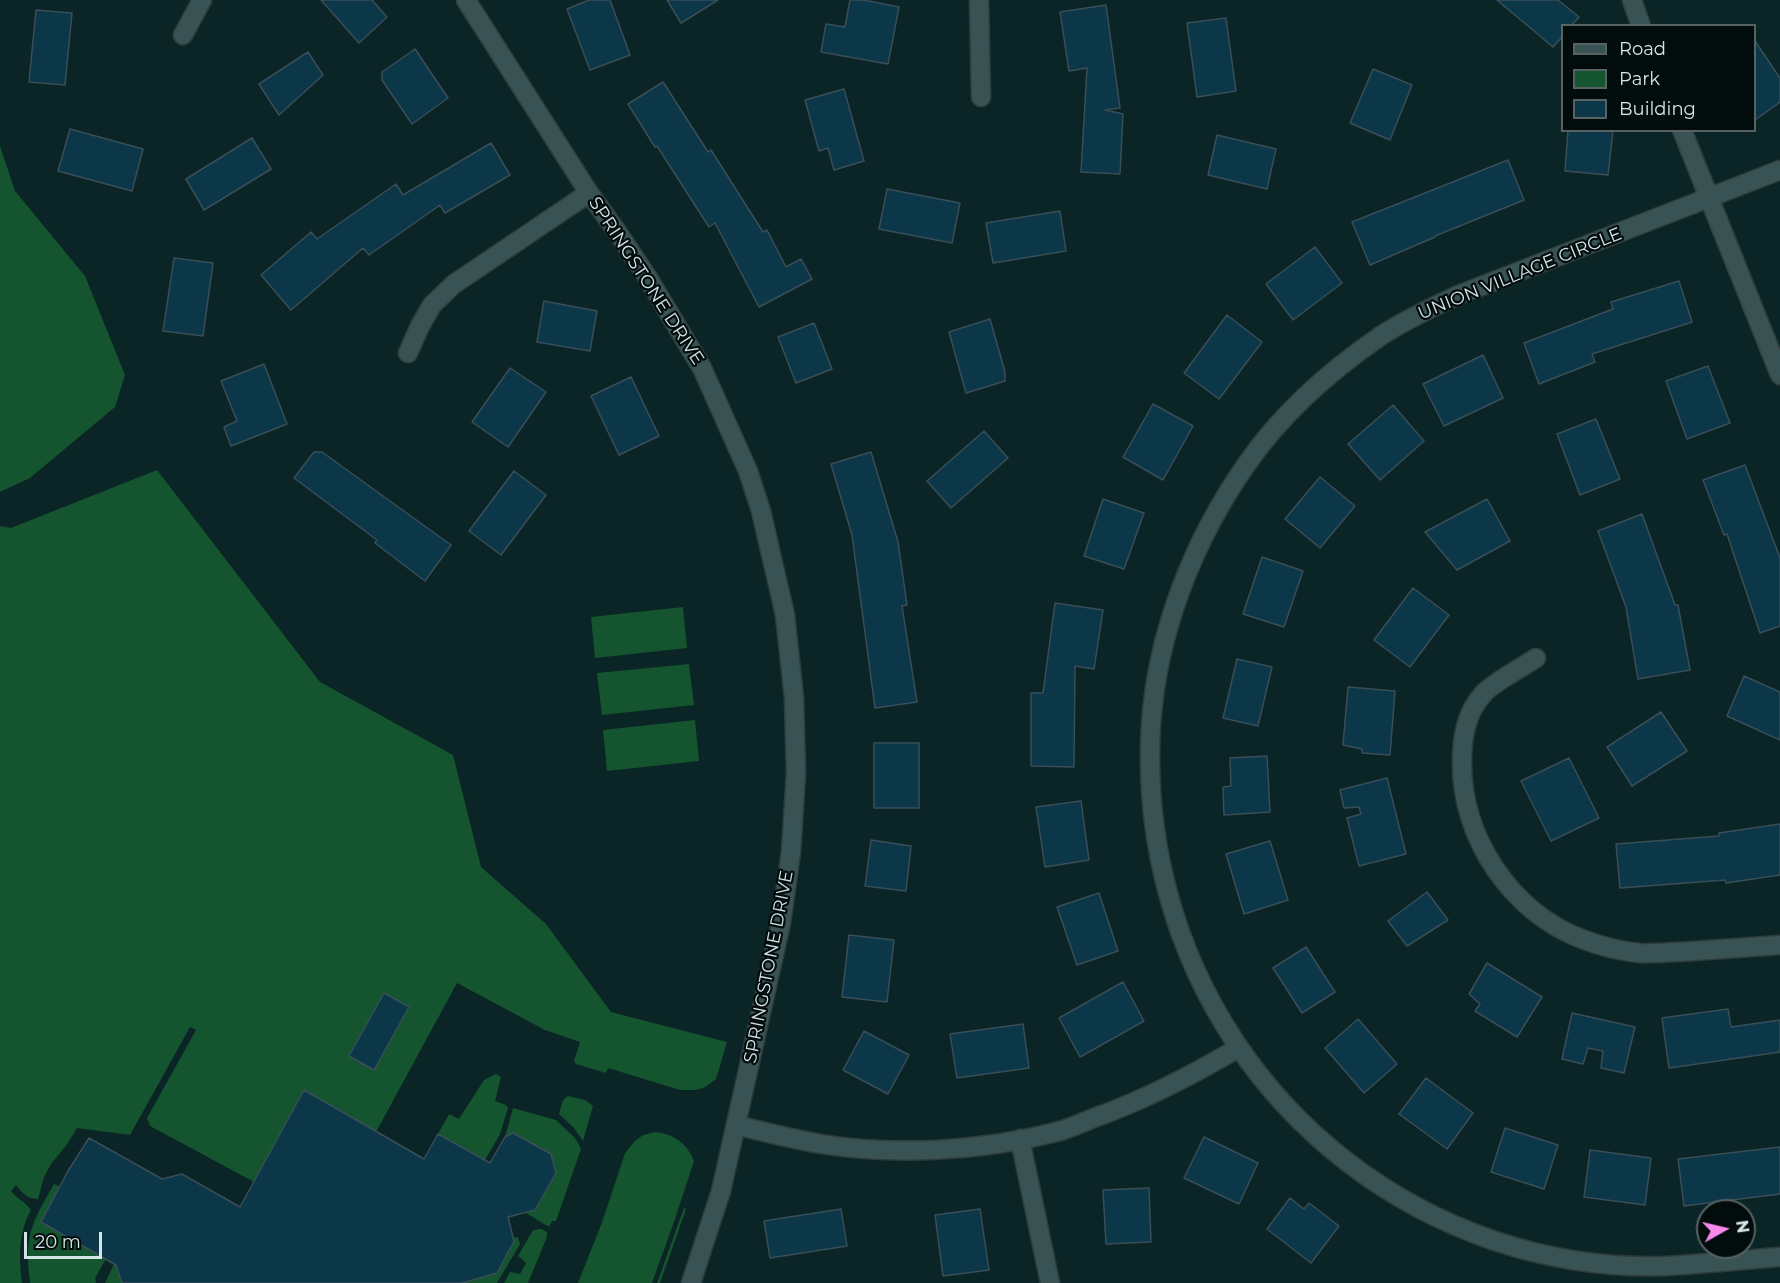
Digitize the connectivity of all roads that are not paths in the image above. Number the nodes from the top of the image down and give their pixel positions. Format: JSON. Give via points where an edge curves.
{"nodes":[{"id":1,"x":202,"y":0,"type":"edge"},
{"id":2,"x":979,"y":0,"type":"edge"},
{"id":3,"x":1632,"y":0,"type":"edge"},
{"id":4,"x":472,"y":2,"type":"edge"},
{"id":5,"x":1640,"y":24,"type":"edge"},
{"id":6,"x":183,"y":35,"type":"dead end"},
{"id":7,"x":981,"y":97,"type":"dead end"},
{"id":8,"x":1683,"y":132,"type":"edge"},
{"id":9,"x":1780,"y":170,"type":"edge"},
{"id":10,"x":590,"y":193,"type":"junction"},
{"id":11,"x":1708,"y":198,"type":"junction"},
{"id":12,"x":408,"y":353,"type":"dead end"},
{"id":13,"x":1780,"y":375,"type":"edge"},
{"id":14,"x":1536,"y":658,"type":"dead end"},
{"id":15,"x":1780,"y":945,"type":"edge"},
{"id":16,"x":1238,"y":1048,"type":"junction"},
{"id":17,"x":736,"y":1125,"type":"junction"},
{"id":18,"x":1020,"y":1139,"type":"junction"},
{"id":19,"x":1780,"y":1257,"type":"edge"},
{"id":20,"x":691,"y":1283,"type":"edge"},
{"id":21,"x":1050,"y":1283,"type":"edge"}],
"edges":[{"from":1,"to":6,"type":"street"},
{"from":2,"to":7,"type":"street"},
{"from":3,"to":5,"type":"street"},
{"from":4,"to":10,"type":"street","name":"SPRINGSTONE DRIVE"},
{"from":8,"to":11,"type":"street"},
{"from":9,"to":11,"type":"street","name":"UNION VILLAGE CIRCLE"},
{"from":10,"to":12,"type":"street","via":[[454,284],[432,305]]},
{"from":10,"to":17,"type":"street","name":"SPRINGSTONE DRIVE","via":[[648,278],[702,368],[748,471],[784,615],[796,773],[791,852],[781,923]]},
{"from":11,"to":13,"type":"street"},
{"from":11,"to":16,"type":"street","name":"UNION VILLAGE CIRCLE","via":[[1456,296],[1383,335],[1330,374],[1286,416],[1247,463],[1212,519],[1182,583],[1162,651],[1151,725],[1151,795],[1162,869],[1182,935],[1199,979]]},
{"from":14,"to":15,"type":"street","via":[[1484,692],[1462,741],[1467,808],[1482,847],[1501,878],[1529,908],[1555,927],[1611,948],[1652,953]]},
{"from":16,"to":18,"type":"street","via":[[1202,1070],[1116,1110],[1057,1131]]},
{"from":16,"to":19,"type":"street","name":"UNION VILLAGE CIRCLE","via":[[1273,1092],[1334,1152],[1389,1192],[1428,1214],[1495,1241],[1601,1264],[1664,1266]]},
{"from":17,"to":18,"type":"street","via":[[824,1144],[897,1151],[963,1148]]},
{"from":17,"to":20,"type":"street","name":"SPRINGSTONE DRIVE","via":[[721,1191]]},
{"from":18,"to":21,"type":"street"}]}
